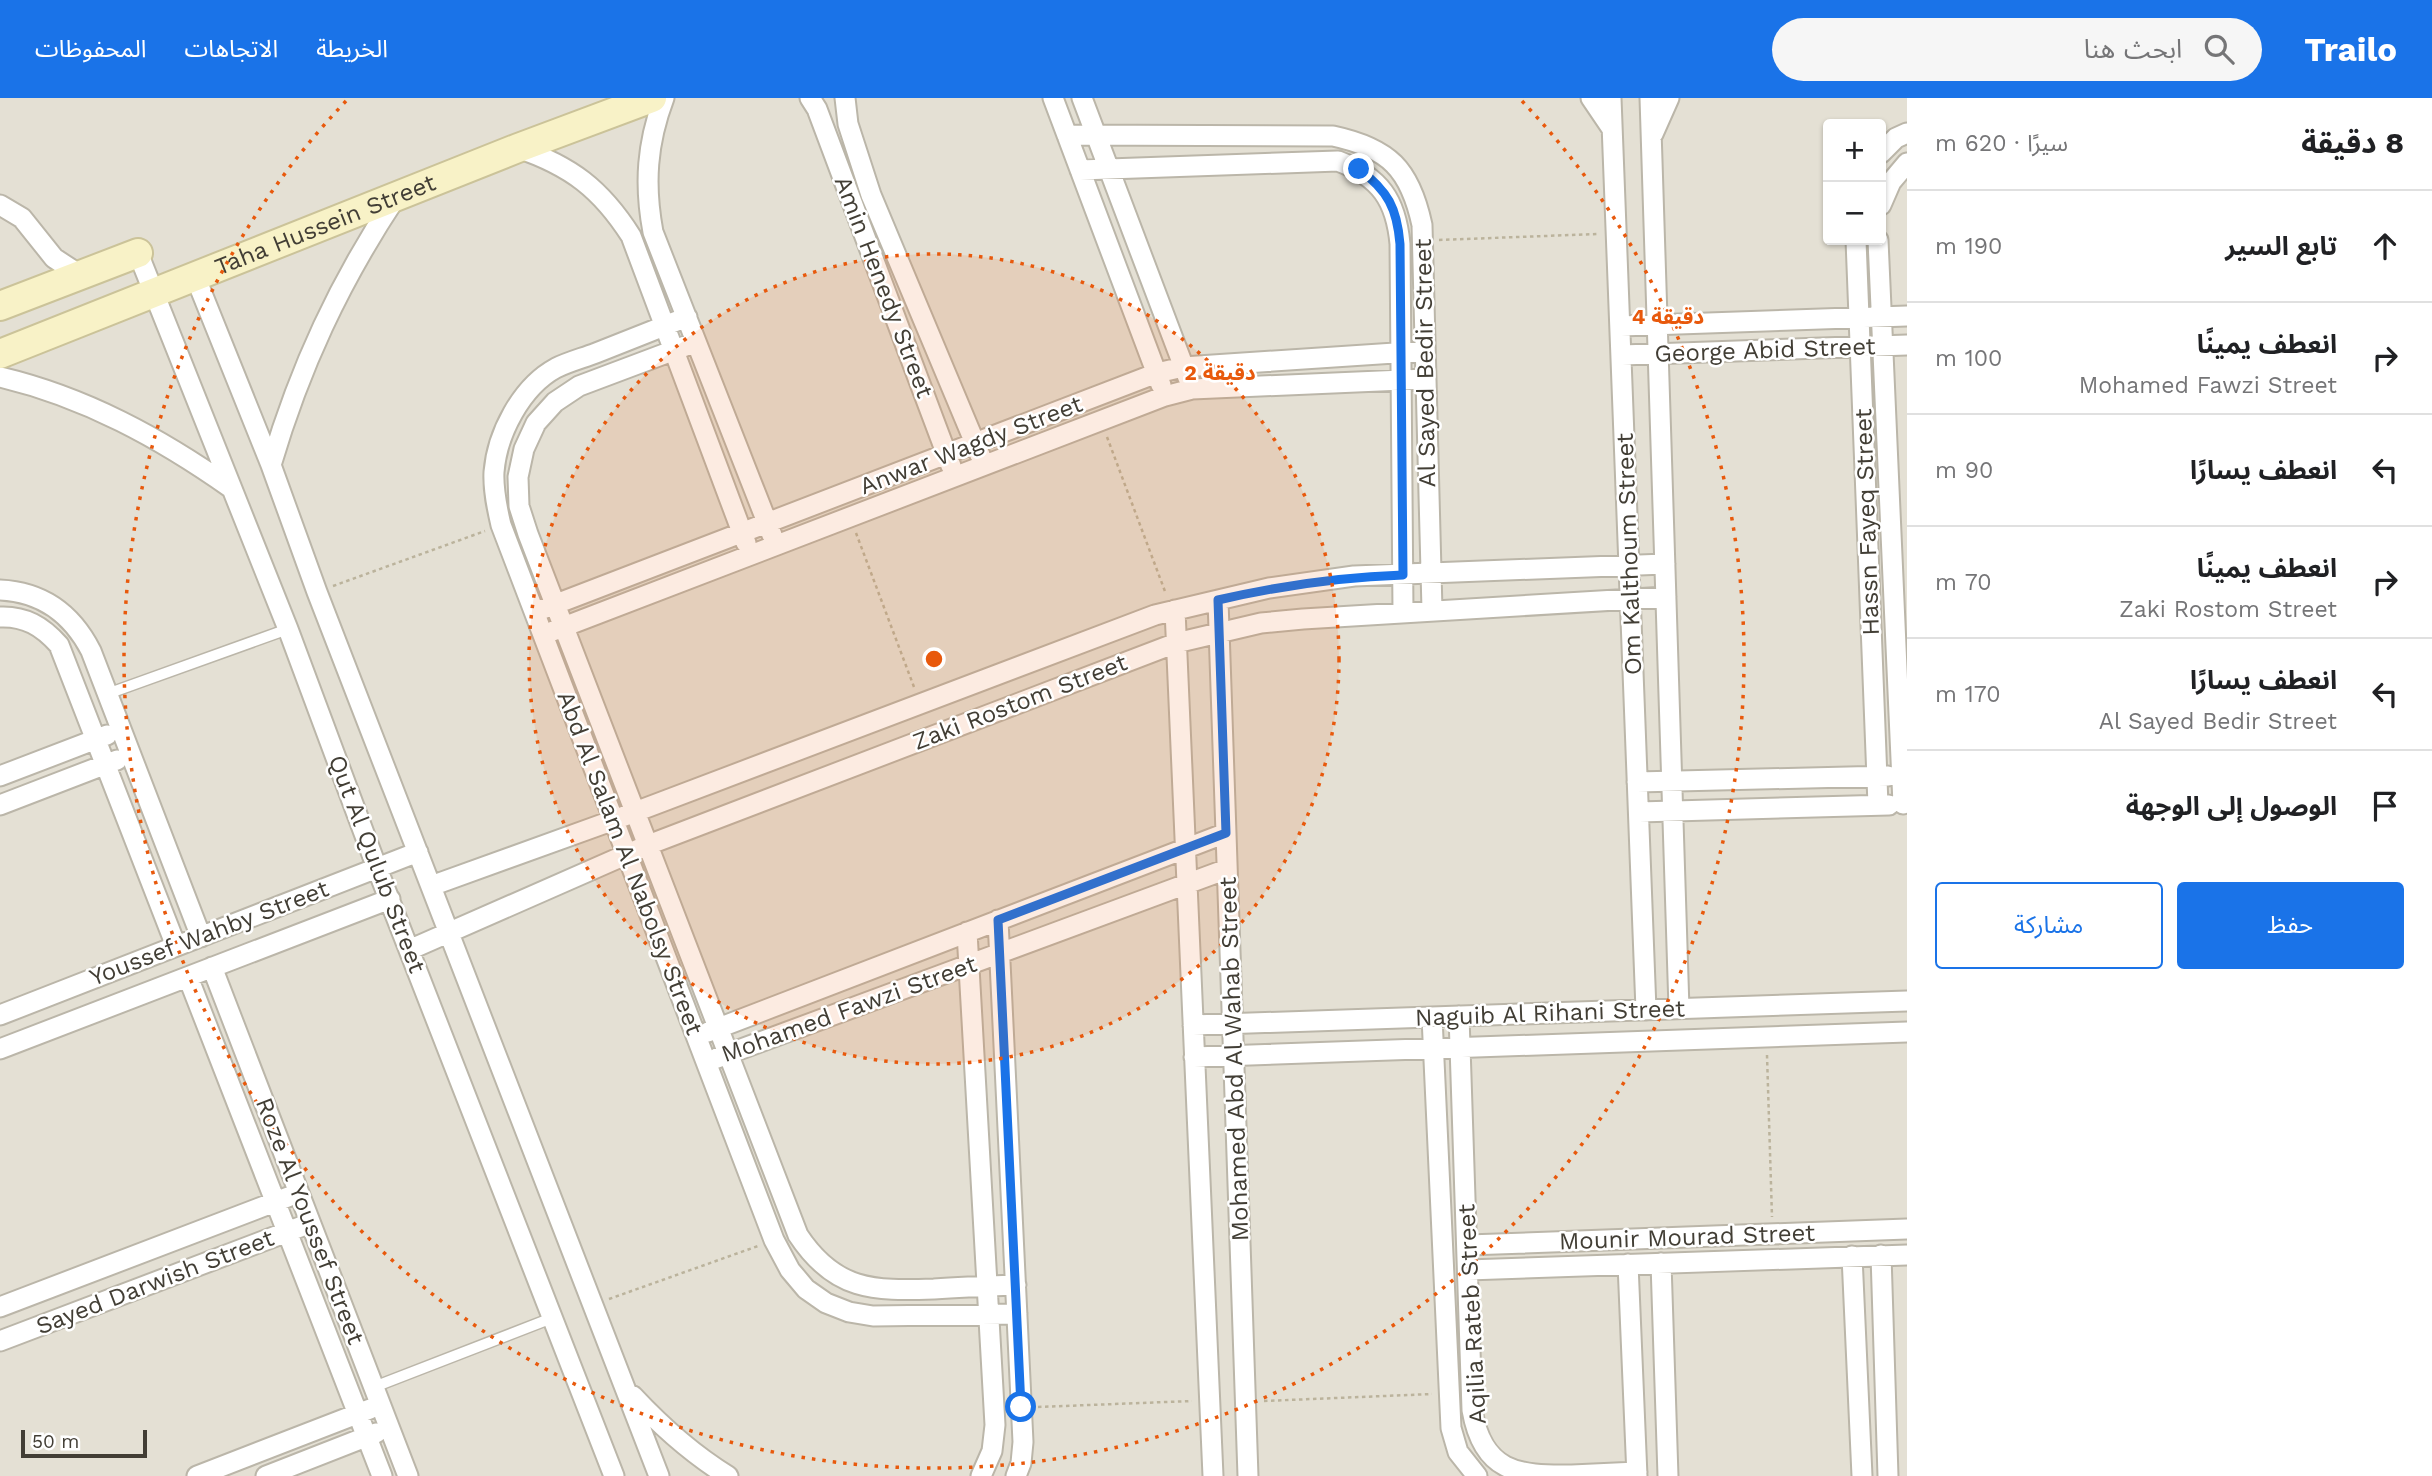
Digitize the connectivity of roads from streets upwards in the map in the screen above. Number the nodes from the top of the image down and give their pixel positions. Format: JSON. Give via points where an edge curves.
{"nodes":[{"id":1,"x":652,"y":98,"type":"edge"},
{"id":2,"x":664,"y":98,"type":"edge"},
{"id":3,"x":810,"y":98,"type":"edge"},
{"id":4,"x":845,"y":98,"type":"edge"},
{"id":5,"x":1053,"y":98,"type":"edge"},
{"id":6,"x":1082,"y":98,"type":"edge"},
{"id":7,"x":1591,"y":98,"type":"edge"},
{"id":8,"x":1611,"y":98,"type":"edge"},
{"id":9,"x":1650,"y":98,"type":"edge"},
{"id":10,"x":1669,"y":98,"type":"edge"},
{"id":11,"x":1612,"y":130,"type":"junction"},
{"id":12,"x":1907,"y":133,"type":"edge"},
{"id":13,"x":1067,"y":135,"type":"junction"},
{"id":14,"x":1095,"y":136,"type":"junction"},
{"id":15,"x":1651,"y":138,"type":"junction"},
{"id":16,"x":518,"y":148,"type":"junction"},
{"id":17,"x":1886,"y":148,"type":"edge"},
{"id":18,"x":1907,"y":163,"type":"edge"},
{"id":19,"x":1080,"y":170,"type":"junction"},
{"id":20,"x":1108,"y":170,"type":"junction"},
{"id":21,"x":1886,"y":194,"type":"edge"},
{"id":22,"x":396,"y":197,"type":"junction"},
{"id":23,"x":0,"y":205,"type":"edge"},
{"id":24,"x":1856,"y":245,"type":"edge"},
{"id":25,"x":1878,"y":245,"type":"edge"},
{"id":26,"x":138,"y":253,"type":"joint"},
{"id":27,"x":80,"y":275,"type":"junction"},
{"id":28,"x":195,"y":276,"type":"junction"},
{"id":29,"x":153,"y":292,"type":"junction"},
{"id":30,"x":0,"y":306,"type":"edge"},
{"id":31,"x":1907,"y":316,"type":"edge"},
{"id":32,"x":687,"y":317,"type":"junction"},
{"id":33,"x":1859,"y":317,"type":"junction"},
{"id":34,"x":1881,"y":317,"type":"junction"},
{"id":35,"x":1657,"y":325,"type":"junction"},
{"id":36,"x":664,"y":326,"type":"junction"},
{"id":37,"x":1621,"y":326,"type":"junction"},
{"id":38,"x":696,"y":342,"type":"junction"},
{"id":39,"x":1907,"y":345,"type":"edge"},
{"id":40,"x":1882,"y":346,"type":"junction"},
{"id":41,"x":1860,"y":347,"type":"junction"},
{"id":42,"x":674,"y":351,"type":"junction"},
{"id":43,"x":1425,"y":351,"type":"junction"},
{"id":44,"x":1401,"y":352,"type":"junction"},
{"id":45,"x":0,"y":354,"type":"edge"},
{"id":46,"x":1658,"y":354,"type":"junction"},
{"id":47,"x":1622,"y":355,"type":"junction"},
{"id":48,"x":1183,"y":367,"type":"junction"},
{"id":49,"x":1157,"y":373,"type":"junction"},
{"id":50,"x":0,"y":377,"type":"edge"},
{"id":51,"x":1426,"y":379,"type":"junction"},
{"id":52,"x":1401,"y":381,"type":"junction"},
{"id":53,"x":1192,"y":389,"type":"junction"},
{"id":54,"x":1166,"y":396,"type":"junction"},
{"id":55,"x":976,"y":443,"type":"junction"},
{"id":56,"x":947,"y":454,"type":"junction"},
{"id":57,"x":984,"y":465,"type":"junction"},
{"id":58,"x":271,"y":466,"type":"junction"},
{"id":59,"x":955,"y":477,"type":"junction"},
{"id":60,"x":231,"y":488,"type":"junction"},
{"id":61,"x":767,"y":523,"type":"junction"},
{"id":62,"x":742,"y":533,"type":"junction"},
{"id":63,"x":1899,"y":539,"type":"edge"},
{"id":64,"x":1867,"y":540,"type":"junction"},
{"id":65,"x":776,"y":545,"type":"junction"},
{"id":66,"x":751,"y":555,"type":"junction"},
{"id":67,"x":1665,"y":564,"type":"junction"},
{"id":68,"x":1630,"y":566,"type":"junction"},
{"id":69,"x":1900,"y":568,"type":"edge"},
{"id":70,"x":1869,"y":570,"type":"junction"},
{"id":71,"x":1431,"y":573,"type":"junction"},
{"id":72,"x":1403,"y":575,"type":"junction"},
{"id":73,"x":7,"y":590,"type":"edge"},
{"id":74,"x":1666,"y":597,"type":"junction"},
{"id":75,"x":1631,"y":598,"type":"junction"},
{"id":76,"x":1218,"y":600,"type":"junction"},
{"id":77,"x":556,"y":604,"type":"junction"},
{"id":78,"x":1173,"y":610,"type":"junction"},
{"id":79,"x":1432,"y":610,"type":"junction"},
{"id":80,"x":534,"y":612,"type":"junction"},
{"id":81,"x":1403,"y":612,"type":"junction"},
{"id":82,"x":6,"y":617,"type":"edge"},
{"id":83,"x":564,"y":627,"type":"junction"},
{"id":84,"x":1219,"y":632,"type":"junction"},
{"id":85,"x":542,"y":635,"type":"junction"},
{"id":86,"x":1177,"y":643,"type":"junction"},
{"id":87,"x":121,"y":729,"type":"junction"},
{"id":88,"x":97,"y":739,"type":"junction"},
{"id":89,"x":131,"y":755,"type":"junction"},
{"id":90,"x":106,"y":764,"type":"junction"},
{"id":91,"x":1904,"y":775,"type":"edge"},
{"id":92,"x":0,"y":776,"type":"edge"},
{"id":93,"x":1877,"y":776,"type":"junction"},
{"id":94,"x":1672,"y":781,"type":"junction"},
{"id":95,"x":1637,"y":782,"type":"junction"},
{"id":96,"x":1905,"y":804,"type":"edge"},
{"id":97,"x":0,"y":805,"type":"edge"},
{"id":98,"x":1878,"y":805,"type":"junction"},
{"id":99,"x":1673,"y":811,"type":"junction"},
{"id":100,"x":635,"y":812,"type":"junction"},
{"id":101,"x":1639,"y":812,"type":"junction"},
{"id":102,"x":614,"y":820,"type":"junction"},
{"id":103,"x":1226,"y":833,"type":"junction"},
{"id":104,"x":648,"y":845,"type":"junction"},
{"id":105,"x":1185,"y":847,"type":"junction"},
{"id":106,"x":418,"y":852,"type":"junction"},
{"id":107,"x":627,"y":854,"type":"junction"},
{"id":108,"x":377,"y":868,"type":"junction"},
{"id":109,"x":1227,"y":869,"type":"junction"},
{"id":110,"x":1187,"y":883,"type":"junction"},
{"id":111,"x":431,"y":886,"type":"junction"},
{"id":112,"x":390,"y":899,"type":"junction"},
{"id":113,"x":998,"y":920,"type":"junction"},
{"id":114,"x":448,"y":932,"type":"junction"},
{"id":115,"x":967,"y":932,"type":"junction"},
{"id":116,"x":201,"y":937,"type":"junction"},
{"id":117,"x":170,"y":948,"type":"junction"},
{"id":118,"x":409,"y":950,"type":"junction"},
{"id":119,"x":1000,"y":953,"type":"junction"},
{"id":120,"x":969,"y":964,"type":"junction"},
{"id":121,"x":212,"y":967,"type":"junction"},
{"id":122,"x":182,"y":979,"type":"junction"},
{"id":123,"x":1907,"y":1001,"type":"edge"},
{"id":124,"x":1679,"y":1009,"type":"junction"},
{"id":125,"x":1646,"y":1010,"type":"junction"},
{"id":126,"x":0,"y":1015,"type":"edge"},
{"id":127,"x":1460,"y":1016,"type":"junction"},
{"id":128,"x":1432,"y":1017,"type":"junction"},
{"id":129,"x":1233,"y":1024,"type":"junction"},
{"id":130,"x":1193,"y":1025,"type":"junction"},
{"id":131,"x":719,"y":1028,"type":"junction"},
{"id":132,"x":1907,"y":1032,"type":"edge"},
{"id":133,"x":696,"y":1036,"type":"junction"},
{"id":134,"x":1461,"y":1048,"type":"junction"},
{"id":135,"x":0,"y":1049,"type":"edge"},
{"id":136,"x":1434,"y":1049,"type":"junction"},
{"id":137,"x":729,"y":1054,"type":"junction"},
{"id":138,"x":1234,"y":1056,"type":"junction"},
{"id":139,"x":1194,"y":1057,"type":"junction"},
{"id":140,"x":706,"y":1062,"type":"junction"},
{"id":141,"x":299,"y":1193,"type":"junction"},
{"id":142,"x":277,"y":1202,"type":"junction"},
{"id":143,"x":310,"y":1223,"type":"junction"},
{"id":144,"x":1907,"y":1229,"type":"edge"},
{"id":145,"x":288,"y":1231,"type":"junction"},
{"id":146,"x":1468,"y":1245,"type":"junction"},
{"id":147,"x":1881,"y":1255,"type":"junction"},
{"id":148,"x":1907,"y":1255,"type":"edge"},
{"id":149,"x":1853,"y":1256,"type":"junction"},
{"id":150,"x":1661,"y":1263,"type":"junction"},
{"id":151,"x":1628,"y":1265,"type":"junction"},
{"id":152,"x":1468,"y":1270,"type":"junction"},
{"id":153,"x":1016,"y":1285,"type":"junction"},
{"id":154,"x":985,"y":1286,"type":"junction"},
{"id":155,"x":0,"y":1307,"type":"edge"},
{"id":156,"x":987,"y":1314,"type":"junction"},
{"id":157,"x":1017,"y":1314,"type":"junction"},
{"id":158,"x":0,"y":1341,"type":"edge"},
{"id":159,"x":626,"y":1388,"type":"junction"},
{"id":160,"x":377,"y":1396,"type":"junction"},
{"id":161,"x":358,"y":1413,"type":"junction"},
{"id":162,"x":389,"y":1429,"type":"junction"},
{"id":163,"x":367,"y":1437,"type":"junction"},
{"id":164,"x":1894,"y":1466,"type":"edge"},
{"id":165,"x":1637,"y":1474,"type":"edge"},
{"id":166,"x":197,"y":1476,"type":"edge"},
{"id":167,"x":267,"y":1476,"type":"edge"},
{"id":168,"x":382,"y":1476,"type":"edge"},
{"id":169,"x":408,"y":1476,"type":"edge"},
{"id":170,"x":614,"y":1476,"type":"edge"},
{"id":171,"x":659,"y":1476,"type":"edge"},
{"id":172,"x":728,"y":1476,"type":"edge"},
{"id":173,"x":981,"y":1476,"type":"edge"},
{"id":174,"x":1016,"y":1476,"type":"edge"},
{"id":175,"x":1213,"y":1476,"type":"edge"},
{"id":176,"x":1248,"y":1476,"type":"edge"},
{"id":177,"x":1477,"y":1476,"type":"edge"},
{"id":178,"x":1668,"y":1476,"type":"edge"},
{"id":179,"x":1862,"y":1476,"type":"edge"}],
"edges":[{"from":1,"to":16,"type":"street","name":"Taha Hussein Street"},
{"from":2,"to":32,"type":"street","via":[[649,147],[648,204],[653,232]]},
{"from":3,"to":56,"type":"street","name":"Amin Henedy Street"},
{"from":4,"to":55,"type":"street","name":"Amin Henedy Street","via":[[848,124],[871,195]]},
{"from":5,"to":13,"type":"street"},
{"from":6,"to":14,"type":"street"},
{"from":7,"to":11,"type":"street"},
{"from":8,"to":11,"type":"street","name":"Om Kalthoum Street"},
{"from":9,"to":15,"type":"street","name":"Om Kalthoum Street"},
{"from":10,"to":15,"type":"street"},
{"from":11,"to":37,"type":"street","name":"Om Kalthoum Street"},
{"from":12,"to":17,"type":"street"},
{"from":13,"to":14,"type":"street","name":"Al Sayed Bedir Street"},
{"from":13,"to":19,"type":"street"},
{"from":14,"to":20,"type":"street"},
{"from":14,"to":43,"type":"street","name":"Al Sayed Bedir Street","via":[[1333,136],[1360,141],[1384,155],[1403,174],[1416,198],[1422,225]]},
{"from":15,"to":35,"type":"street","name":"Om Kalthoum Street"},
{"from":16,"to":22,"type":"street","name":"Taha Hussein Street"},
{"from":16,"to":36,"type":"street","via":[[572,171],[615,211],[631,236]]},
{"from":18,"to":21,"type":"street"},
{"from":19,"to":20,"type":"street","name":"Al Sayed Bedir Street"},
{"from":19,"to":49,"type":"street"},
{"from":20,"to":44,"type":"street","name":"Al Sayed Bedir Street","via":[[1338,161],[1359,169],[1377,183],[1398,222]]},
{"from":20,"to":48,"type":"street"},
{"from":22,"to":28,"type":"street","name":"Taha Hussein Street"},
{"from":22,"to":58,"type":"street","via":[[321,326]]},
{"from":23,"to":27,"type":"street","via":[[22,218],[54,258]]},
{"from":24,"to":33,"type":"street","name":"Hassn Fayeq Street"},
{"from":25,"to":34,"type":"street","name":"Hassn Fayeq Street"},
{"from":26,"to":27,"type":"street"},
{"from":26,"to":29,"type":"street","name":"Qut Al Qulub Street"},
{"from":27,"to":30,"type":"street"},
{"from":28,"to":29,"type":"street","name":"Taha Hussein Street"},
{"from":28,"to":58,"type":"street","name":"Qut Al Qulub Street"},
{"from":29,"to":45,"type":"street","name":"Taha Hussein Street"},
{"from":29,"to":60,"type":"street","name":"Qut Al Qulub Street"},
{"from":31,"to":34,"type":"street","name":"George Abid Street"},
{"from":32,"to":36,"type":"street","name":"Abd Al Salam Al Nabolsy Street"},
{"from":32,"to":38,"type":"street"},
{"from":33,"to":34,"type":"street","name":"George Abid Street"},
{"from":33,"to":35,"type":"street","name":"George Abid Street"},
{"from":33,"to":41,"type":"street","name":"Hassn Fayeq Street"},
{"from":34,"to":40,"type":"street","name":"Hassn Fayeq Street"},
{"from":35,"to":37,"type":"street","name":"George Abid Street"},
{"from":35,"to":46,"type":"street","name":"Om Kalthoum Street"},
{"from":36,"to":42,"type":"street"},
{"from":36,"to":80,"type":"street","name":"Abd Al Salam Al Nabolsy Street","via":[[554,369],[520,403],[503,436],[494,472],[495,496],[501,526]]},
{"from":37,"to":47,"type":"street","name":"Om Kalthoum Street"},
{"from":38,"to":42,"type":"street","name":"Abd Al Salam Al Nabolsy Street"},
{"from":38,"to":61,"type":"street"},
{"from":39,"to":40,"type":"street","name":"George Abid Street"},
{"from":40,"to":41,"type":"street","name":"George Abid Street"},
{"from":40,"to":63,"type":"street","name":"Hassn Fayeq Street"},
{"from":41,"to":46,"type":"street","name":"George Abid Street"},
{"from":41,"to":64,"type":"street","name":"Hassn Fayeq Street"},
{"from":42,"to":62,"type":"street"},
{"from":42,"to":77,"type":"street","name":"Abd Al Salam Al Nabolsy Street","via":[[579,386],[555,401],[536,423],[518,477],[519,506]]},
{"from":43,"to":44,"type":"street","name":"Anwar Wagdy Street"},
{"from":43,"to":51,"type":"street","name":"Al Sayed Bedir Street"},
{"from":44,"to":48,"type":"street","name":"Anwar Wagdy Street"},
{"from":44,"to":52,"type":"street","name":"Al Sayed Bedir Street"},
{"from":46,"to":47,"type":"street","name":"George Abid Street"},
{"from":46,"to":67,"type":"street","name":"Om Kalthoum Street"},
{"from":47,"to":68,"type":"street","name":"Om Kalthoum Street"},
{"from":48,"to":49,"type":"street","name":"Anwar Wagdy Street"},
{"from":48,"to":53,"type":"street"},
{"from":49,"to":54,"type":"street"},
{"from":49,"to":55,"type":"street","name":"Anwar Wagdy Street"},
{"from":50,"to":60,"type":"street","via":[[77,401],[131,425]]},
{"from":51,"to":52,"type":"street","name":"Anwar Wagdy Street"},
{"from":51,"to":71,"type":"street","name":"Al Sayed Bedir Street"},
{"from":52,"to":53,"type":"street","name":"Anwar Wagdy Street"},
{"from":52,"to":72,"type":"street","name":"Al Sayed Bedir Street"},
{"from":53,"to":54,"type":"street","name":"Anwar Wagdy Street"},
{"from":54,"to":57,"type":"street","name":"Anwar Wagdy Street"},
{"from":55,"to":56,"type":"street","name":"Anwar Wagdy Street"},
{"from":55,"to":57,"type":"street","name":"Amin Henedy Street"},
{"from":56,"to":59,"type":"street","name":"Amin Henedy Street"},
{"from":56,"to":61,"type":"street","name":"Anwar Wagdy Street"},
{"from":57,"to":59,"type":"street","name":"Anwar Wagdy Street"},
{"from":58,"to":106,"type":"street","name":"Qut Al Qulub Street"},
{"from":59,"to":65,"type":"street","name":"Anwar Wagdy Street"},
{"from":60,"to":108,"type":"street","name":"Qut Al Qulub Street"},
{"from":61,"to":62,"type":"street","name":"Anwar Wagdy Street"},
{"from":61,"to":65,"type":"street"},
{"from":62,"to":66,"type":"street"},
{"from":62,"to":77,"type":"street","name":"Anwar Wagdy Street"},
{"from":63,"to":64,"type":"street"},
{"from":63,"to":69,"type":"street","name":"Hassn Fayeq Street"},
{"from":64,"to":70,"type":"street","name":"Hassn Fayeq Street"},
{"from":65,"to":66,"type":"street","name":"Anwar Wagdy Street"},
{"from":66,"to":83,"type":"street","name":"Anwar Wagdy Street"},
{"from":67,"to":68,"type":"street","name":"Zaki Rostom Street"},
{"from":67,"to":74,"type":"street","name":"Om Kalthoum Street"},
{"from":68,"to":71,"type":"street","name":"Zaki Rostom Street"},
{"from":68,"to":75,"type":"street","name":"Om Kalthoum Street"},
{"from":69,"to":70,"type":"street"},
{"from":69,"to":91,"type":"street","name":"Hassn Fayeq Street"},
{"from":70,"to":93,"type":"street","name":"Hassn Fayeq Street"},
{"from":71,"to":72,"type":"street","name":"Zaki Rostom Street"},
{"from":71,"to":79,"type":"street","name":"Al Sayed Bedir Street"},
{"from":72,"to":76,"type":"street","name":"Zaki Rostom Street","via":[[1314,581]]},
{"from":72,"to":81,"type":"street","name":"Al Sayed Bedir Street"},
{"from":73,"to":82,"type":"street"},
{"from":73,"to":87,"type":"street","via":[[34,595],[68,617],[91,651]]},
{"from":74,"to":75,"type":"street","name":"Zaki Rostom Street"},
{"from":74,"to":94,"type":"street","name":"Om Kalthoum Street"},
{"from":75,"to":79,"type":"street","name":"Zaki Rostom Street"},
{"from":75,"to":95,"type":"street","name":"Om Kalthoum Street"},
{"from":76,"to":78,"type":"street","name":"Zaki Rostom Street"},
{"from":76,"to":84,"type":"street","name":"Mohamed Abd Al Wahab Street"},
{"from":77,"to":80,"type":"street","name":"Anwar Wagdy Street"},
{"from":77,"to":83,"type":"street","name":"Abd Al Salam Al Nabolsy Street"},
{"from":78,"to":86,"type":"street","name":"Mohamed Abd Al Wahab Street"},
{"from":78,"to":100,"type":"street","name":"Zaki Rostom Street"},
{"from":79,"to":81,"type":"street","name":"Zaki Rostom Street"},
{"from":80,"to":85,"type":"street","name":"Abd Al Salam Al Nabolsy Street"},
{"from":81,"to":84,"type":"street","name":"Zaki Rostom Street","via":[[1293,620]]},
{"from":82,"to":88,"type":"street","via":[[39,626],[59,645]]},
{"from":83,"to":85,"type":"street","name":"Anwar Wagdy Street"},
{"from":83,"to":100,"type":"street","name":"Abd Al Salam Al Nabolsy Street"},
{"from":84,"to":86,"type":"street","name":"Zaki Rostom Street"},
{"from":84,"to":103,"type":"street","name":"Mohamed Abd Al Wahab Street"},
{"from":85,"to":102,"type":"street","name":"Abd Al Salam Al Nabolsy Street"},
{"from":86,"to":104,"type":"street","name":"Zaki Rostom Street"},
{"from":86,"to":105,"type":"street","name":"Mohamed Abd Al Wahab Street"},
{"from":87,"to":88,"type":"street"},
{"from":87,"to":89,"type":"street"},
{"from":88,"to":90,"type":"street"},
{"from":88,"to":92,"type":"street"},
{"from":89,"to":90,"type":"street"},
{"from":89,"to":116,"type":"street"},
{"from":90,"to":97,"type":"street"},
{"from":90,"to":117,"type":"street"},
{"from":91,"to":93,"type":"street"},
{"from":91,"to":96,"type":"street","name":"Hassn Fayeq Street"},
{"from":93,"to":94,"type":"street"},
{"from":93,"to":98,"type":"street","name":"Hassn Fayeq Street"},
{"from":94,"to":95,"type":"street"},
{"from":94,"to":99,"type":"street","name":"Om Kalthoum Street"},
{"from":95,"to":101,"type":"street","name":"Om Kalthoum Street"},
{"from":96,"to":98,"type":"street"},
{"from":98,"to":99,"type":"street"},
{"from":99,"to":101,"type":"street"},
{"from":99,"to":124,"type":"street","name":"Om Kalthoum Street"},
{"from":100,"to":102,"type":"street","name":"Zaki Rostom Street"},
{"from":100,"to":104,"type":"street","name":"Abd Al Salam Al Nabolsy Street"},
{"from":101,"to":125,"type":"street","name":"Om Kalthoum Street"},
{"from":102,"to":107,"type":"street","name":"Abd Al Salam Al Nabolsy Street"},
{"from":102,"to":111,"type":"street","name":"Zaki Rostom Street"},
{"from":103,"to":105,"type":"street","name":"Mohamed Fawzi Street"},
{"from":103,"to":109,"type":"street","name":"Mohamed Abd Al Wahab Street"},
{"from":104,"to":107,"type":"street","name":"Zaki Rostom Street"},
{"from":104,"to":131,"type":"street","name":"Abd Al Salam Al Nabolsy Street"},
{"from":105,"to":110,"type":"street","name":"Mohamed Abd Al Wahab Street"},
{"from":105,"to":113,"type":"street","name":"Mohamed Fawzi Street"},
{"from":106,"to":108,"type":"street","name":"Youssef Wahby Street"},
{"from":106,"to":111,"type":"street","name":"Qut Al Qulub Street"},
{"from":107,"to":114,"type":"street","name":"Zaki Rostom Street"},
{"from":107,"to":133,"type":"street","name":"Abd Al Salam Al Nabolsy Street"},
{"from":108,"to":112,"type":"street","name":"Qut Al Qulub Street"},
{"from":108,"to":116,"type":"street","name":"Youssef Wahby Street"},
{"from":109,"to":110,"type":"street","name":"Mohamed Fawzi Street"},
{"from":109,"to":129,"type":"street","name":"Mohamed Abd Al Wahab Street"},
{"from":110,"to":119,"type":"street","name":"Mohamed Fawzi Street"},
{"from":110,"to":130,"type":"street","name":"Mohamed Abd Al Wahab Street"},
{"from":111,"to":114,"type":"street","name":"Qut Al Qulub Street"},
{"from":112,"to":118,"type":"street","name":"Qut Al Qulub Street"},
{"from":112,"to":121,"type":"street","name":"Youssef Wahby Street"},
{"from":113,"to":115,"type":"street","name":"Mohamed Fawzi Street"},
{"from":113,"to":119,"type":"street"},
{"from":114,"to":118,"type":"street","name":"Zaki Rostom Street"},
{"from":114,"to":159,"type":"street","name":"Qut Al Qulub Street"},
{"from":115,"to":120,"type":"street"},
{"from":115,"to":131,"type":"street","name":"Mohamed Fawzi Street"},
{"from":116,"to":117,"type":"street","name":"Youssef Wahby Street"},
{"from":117,"to":122,"type":"street","name":"Roze Al Youssef Street"},
{"from":117,"to":126,"type":"street","name":"Youssef Wahby Street"},
{"from":118,"to":170,"type":"street","name":"Qut Al Qulub Street"},
{"from":119,"to":120,"type":"street","name":"Mohamed Fawzi Street"},
{"from":119,"to":153,"type":"street"},
{"from":120,"to":137,"type":"street","name":"Mohamed Fawzi Street"},
{"from":120,"to":154,"type":"street"},
{"from":121,"to":122,"type":"street","name":"Youssef Wahby Street"},
{"from":121,"to":141,"type":"street","name":"Roze Al Youssef Street"},
{"from":122,"to":135,"type":"street","name":"Youssef Wahby Street"},
{"from":122,"to":142,"type":"street","name":"Roze Al Youssef Street"},
{"from":123,"to":124,"type":"street","name":"Naguib Al Rihani Street"},
{"from":124,"to":125,"type":"street","name":"Naguib Al Rihani Street"},
{"from":125,"to":127,"type":"street","name":"Naguib Al Rihani Street"},
{"from":127,"to":128,"type":"street","name":"Naguib Al Rihani Street"},
{"from":127,"to":134,"type":"street","name":"Aqilia Rateb Street"},
{"from":128,"to":129,"type":"street","name":"Naguib Al Rihani Street"},
{"from":128,"to":136,"type":"street","name":"Aqilia Rateb Street"},
{"from":129,"to":130,"type":"street","name":"Naguib Al Rihani Street"},
{"from":129,"to":138,"type":"street","name":"Mohamed Abd Al Wahab Street"},
{"from":130,"to":139,"type":"street","name":"Mohamed Abd Al Wahab Street"},
{"from":131,"to":133,"type":"street","name":"Mohamed Fawzi Street"},
{"from":131,"to":137,"type":"street","name":"Abd Al Salam Al Nabolsy Street"},
{"from":132,"to":134,"type":"street","name":"Naguib Al Rihani Street"},
{"from":133,"to":140,"type":"street","name":"Abd Al Salam Al Nabolsy Street"},
{"from":134,"to":136,"type":"street","name":"Naguib Al Rihani Street"},
{"from":134,"to":146,"type":"street","name":"Aqilia Rateb Street"},
{"from":136,"to":138,"type":"street","name":"Naguib Al Rihani Street"},
{"from":136,"to":177,"type":"street","name":"Aqilia Rateb Street","via":[[1451,1428],[1458,1452]]},
{"from":137,"to":140,"type":"street","name":"Mohamed Fawzi Street"},
{"from":137,"to":154,"type":"street","name":"Abd Al Salam Al Nabolsy Street","via":[[798,1235],[826,1269],[845,1281],[888,1291]]},
{"from":138,"to":139,"type":"street","name":"Naguib Al Rihani Street"},
{"from":138,"to":176,"type":"street","name":"Mohamed Abd Al Wahab Street"},
{"from":139,"to":175,"type":"street","name":"Mohamed Abd Al Wahab Street"},
{"from":140,"to":156,"type":"street","name":"Abd Al Salam Al Nabolsy Street","via":[[774,1240],[806,1289],[826,1303],[873,1316]]},
{"from":141,"to":142,"type":"street","name":"Sayed Darwish Street"},
{"from":141,"to":143,"type":"street","name":"Roze Al Youssef Street"},
{"from":142,"to":145,"type":"street","name":"Roze Al Youssef Street"},
{"from":142,"to":155,"type":"street","name":"Sayed Darwish Street"},
{"from":143,"to":145,"type":"street","name":"Sayed Darwish Street"},
{"from":143,"to":160,"type":"street","name":"Roze Al Youssef Street"},
{"from":144,"to":146,"type":"street","name":"Mounir Mourad Street"},
{"from":145,"to":158,"type":"street","name":"Sayed Darwish Street"},
{"from":145,"to":161,"type":"street","name":"Roze Al Youssef Street"},
{"from":146,"to":152,"type":"street","name":"Aqilia Rateb Street"},
{"from":147,"to":148,"type":"street","name":"Mounir Mourad Street"},
{"from":147,"to":149,"type":"street","name":"Mounir Mourad Street"},
{"from":147,"to":164,"type":"street"},
{"from":149,"to":150,"type":"street","name":"Mounir Mourad Street"},
{"from":149,"to":179,"type":"street"},
{"from":150,"to":151,"type":"street","name":"Mounir Mourad Street"},
{"from":150,"to":178,"type":"street"},
{"from":151,"to":152,"type":"street","name":"Mounir Mourad Street"},
{"from":151,"to":165,"type":"street"},
{"from":152,"to":165,"type":"street","name":"Aqilia Rateb Street","via":[[1472,1410],[1476,1432],[1487,1451],[1524,1475]]},
{"from":153,"to":154,"type":"street","name":"Abd Al Salam Al Nabolsy Street"},
{"from":153,"to":157,"type":"street"},
{"from":154,"to":156,"type":"street"},
{"from":156,"to":157,"type":"street","name":"Abd Al Salam Al Nabolsy Street"},
{"from":156,"to":173,"type":"street","via":[[995,1425],[992,1451]]},
{"from":157,"to":174,"type":"street","via":[[1022,1452]]},
{"from":159,"to":171,"type":"street","name":"Qut Al Qulub Street"},
{"from":159,"to":172,"type":"street","via":[[663,1428]]},
{"from":160,"to":161,"type":"street"},
{"from":160,"to":162,"type":"street","name":"Roze Al Youssef Street"},
{"from":161,"to":163,"type":"street","name":"Roze Al Youssef Street"},
{"from":161,"to":166,"type":"street"},
{"from":162,"to":163,"type":"street"},
{"from":162,"to":169,"type":"street","name":"Roze Al Youssef Street"},
{"from":163,"to":167,"type":"street"},
{"from":163,"to":168,"type":"street","name":"Roze Al Youssef Street"}]}
